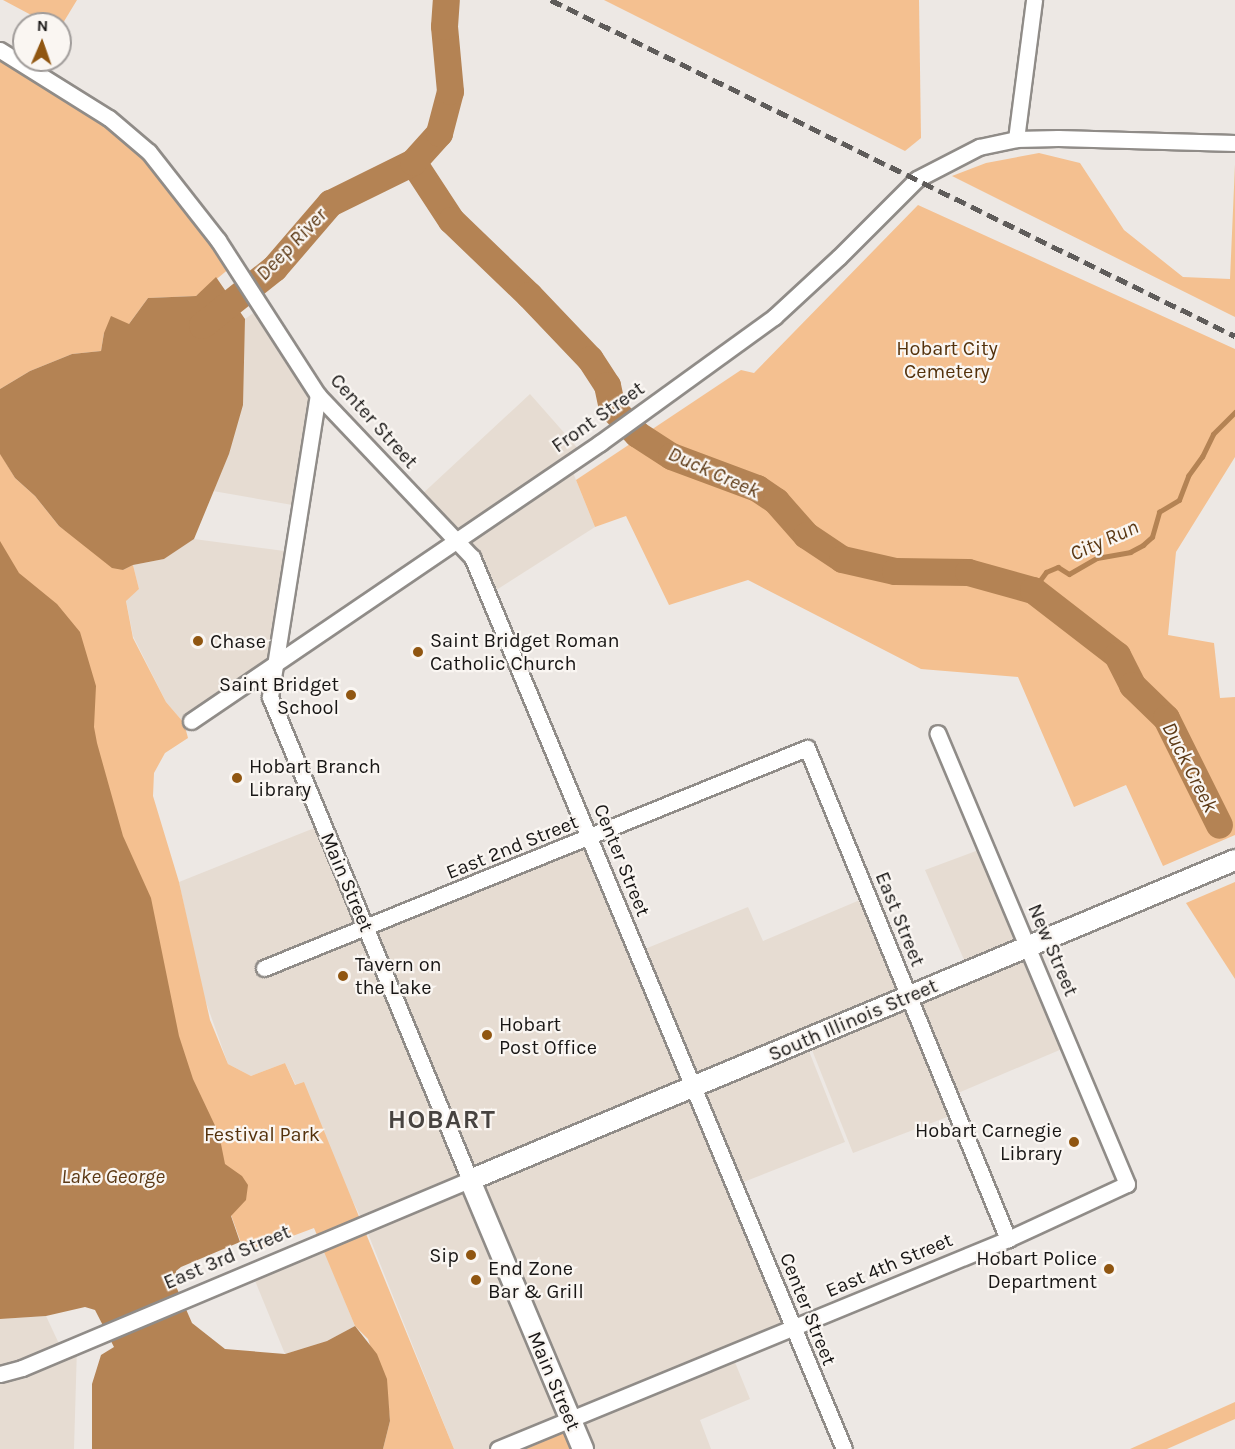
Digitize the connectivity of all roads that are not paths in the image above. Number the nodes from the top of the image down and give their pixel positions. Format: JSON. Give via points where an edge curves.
{"nodes":[{"id":1,"x":1034,"y":0,"type":"edge"},
{"id":2,"x":0,"y":50,"type":"edge"},
{"id":3,"x":1016,"y":139,"type":"junction"},
{"id":4,"x":1235,"y":143,"type":"edge"},
{"id":5,"x":318,"y":395,"type":"junction"},
{"id":6,"x":456,"y":540,"type":"junction"},
{"id":7,"x":275,"y":663,"type":"junction"},
{"id":8,"x":191,"y":721,"type":"dead end"},
{"id":9,"x":937,"y":733,"type":"dead end"},
{"id":10,"x":807,"y":748,"type":"joint"},
{"id":11,"x":591,"y":837,"type":"junction"},
{"id":12,"x":1235,"y":860,"type":"edge"},
{"id":13,"x":367,"y":928,"type":"junction"},
{"id":14,"x":1028,"y":946,"type":"junction"},
{"id":15,"x":264,"y":968,"type":"dead end"},
{"id":16,"x":909,"y":996,"type":"junction"},
{"id":17,"x":693,"y":1086,"type":"junction"},
{"id":18,"x":470,"y":1180,"type":"junction"},
{"id":19,"x":1127,"y":1184,"type":"joint"},
{"id":20,"x":1008,"y":1239,"type":"junction"},
{"id":21,"x":794,"y":1328,"type":"junction"},
{"id":22,"x":0,"y":1374,"type":"edge"},
{"id":23,"x":570,"y":1421,"type":"junction"},
{"id":24,"x":498,"y":1449,"type":"edge"},
{"id":25,"x":583,"y":1449,"type":"edge"},
{"id":26,"x":843,"y":1449,"type":"edge"}],
"edges":[{"from":1,"to":3,"type":"street"},
{"from":2,"to":5,"type":"street","name":"Center Street","via":[[109,118],[149,152],[218,240]]},
{"from":3,"to":4,"type":"street","name":"Front Street"},
{"from":3,"to":6,"type":"street","name":"Front Street","via":[[979,147],[917,179],[774,317],[600,443]]},
{"from":5,"to":6,"type":"street","name":"Center Street"},
{"from":5,"to":7,"type":"street","name":"Main Street"},
{"from":6,"to":7,"type":"street","name":"Front Street"},
{"from":6,"to":11,"type":"street","name":"Center Street","via":[[472,557]]},
{"from":7,"to":8,"type":"street","name":"Front Street"},
{"from":7,"to":13,"type":"street","name":"Main Street","via":[[270,697]]},
{"from":9,"to":14,"type":"street","name":"New Street"},
{"from":10,"to":11,"type":"street","name":"East 2nd Street"},
{"from":10,"to":16,"type":"street","name":"East Street"},
{"from":11,"to":13,"type":"street","name":"East 2nd Street"},
{"from":11,"to":17,"type":"street","name":"Center Street"},
{"from":12,"to":14,"type":"main road","name":"South Illinois Street"},
{"from":13,"to":15,"type":"street","name":"East 2nd Street"},
{"from":13,"to":18,"type":"street","name":"Main Street"},
{"from":14,"to":16,"type":"main road","name":"South Illinois Street"},
{"from":14,"to":19,"type":"street","name":"New Street"},
{"from":16,"to":17,"type":"main road","name":"South Illinois Street"},
{"from":16,"to":20,"type":"street","name":"East Street"},
{"from":17,"to":18,"type":"main road","name":"South Illinois Street"},
{"from":17,"to":21,"type":"street","name":"Center Street"},
{"from":18,"to":22,"type":"street","name":"East 3rd Street"},
{"from":18,"to":23,"type":"main road","name":"Main Street"},
{"from":19,"to":20,"type":"street","name":"East 4th Street"},
{"from":20,"to":21,"type":"street","name":"East 4th Street"},
{"from":21,"to":23,"type":"street","name":"East 4th Street"},
{"from":21,"to":26,"type":"street","name":"Center Street"},
{"from":23,"to":24,"type":"street","name":"East 4th Street"},
{"from":23,"to":25,"type":"main road","name":"Main Street"}]}
